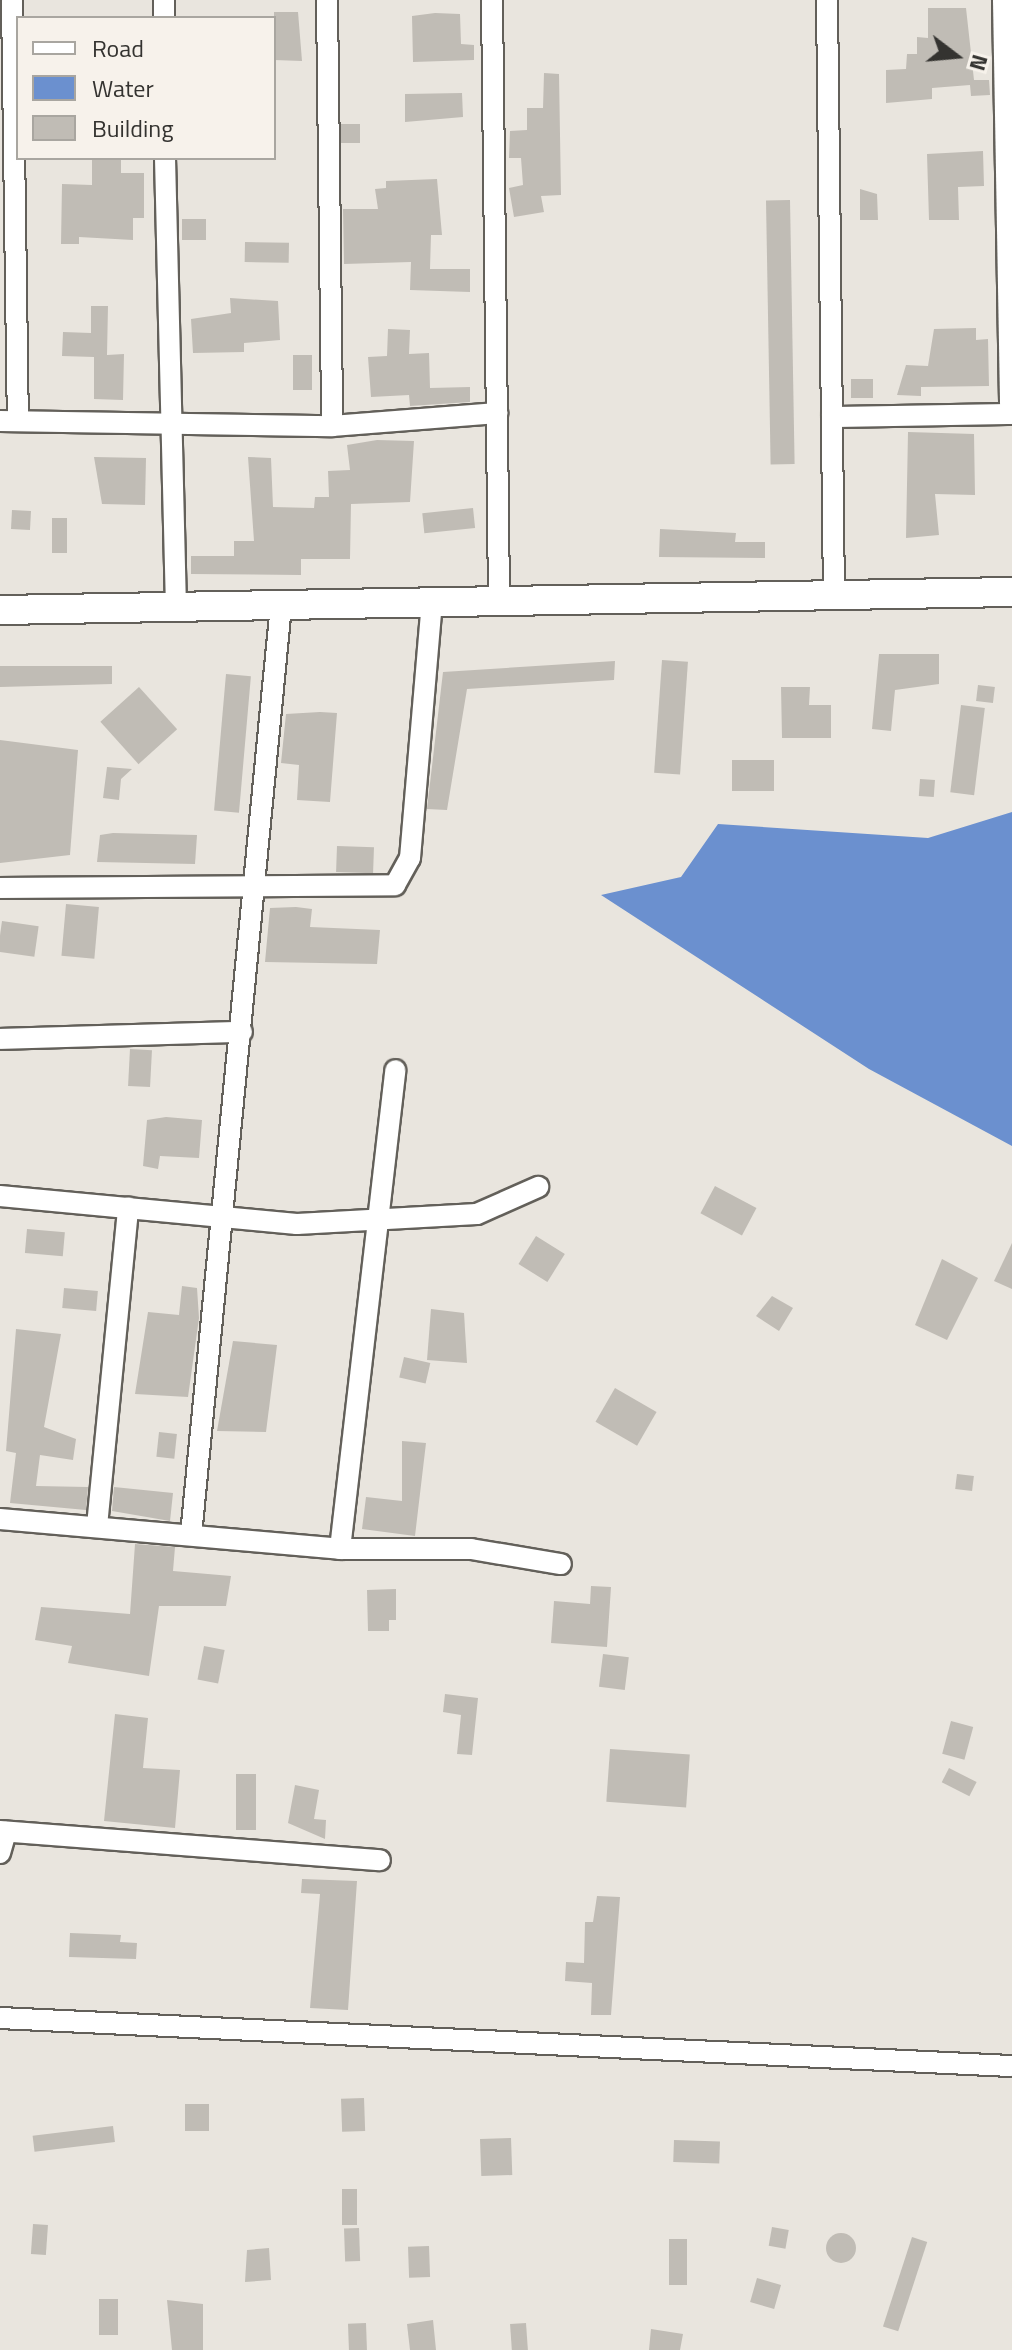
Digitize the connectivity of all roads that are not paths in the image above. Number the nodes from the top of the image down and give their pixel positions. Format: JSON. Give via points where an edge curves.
{"nodes":[{"id":1,"x":12,"y":0,"type":"edge"},
{"id":2,"x":327,"y":0,"type":"edge"},
{"id":3,"x":492,"y":0,"type":"edge"},
{"id":4,"x":827,"y":0,"type":"edge"},
{"id":5,"x":1003,"y":0,"type":"edge"},
{"id":6,"x":1008,"y":92,"type":"edge"},
{"id":7,"x":165,"y":160,"type":"edge"},
{"id":8,"x":497,"y":413,"type":"junction"},
{"id":9,"x":1011,"y":414,"type":"edge"},
{"id":10,"x":832,"y":417,"type":"junction"},
{"id":11,"x":9,"y":421,"type":"edge"},
{"id":12,"x":168,"y":422,"type":"junction"},
{"id":13,"x":332,"y":426,"type":"junction"},
{"id":14,"x":1012,"y":592,"type":"edge"},
{"id":15,"x":834,"y":595,"type":"junction"},
{"id":16,"x":499,"y":601,"type":"junction"},
{"id":17,"x":432,"y":602,"type":"junction"},
{"id":18,"x":281,"y":606,"type":"junction"},
{"id":19,"x":176,"y":608,"type":"junction"},
{"id":20,"x":0,"y":610,"type":"edge"},
{"id":21,"x":0,"y":888,"type":"edge"},
{"id":22,"x":257,"y":889,"type":"junction"},
{"id":23,"x":242,"y":1032,"type":"junction"},
{"id":24,"x":0,"y":1039,"type":"edge"},
{"id":25,"x":395,"y":1070,"type":"dead end"},
{"id":26,"x":538,"y":1187,"type":"dead end"},
{"id":27,"x":1,"y":1202,"type":"edge"},
{"id":28,"x":128,"y":1208,"type":"junction"},
{"id":29,"x":223,"y":1216,"type":"junction"},
{"id":30,"x":378,"y":1218,"type":"junction"},
{"id":31,"x":0,"y":1519,"type":"edge"},
{"id":32,"x":97,"y":1526,"type":"junction"},
{"id":33,"x":191,"y":1535,"type":"junction"},
{"id":34,"x":340,"y":1549,"type":"junction"},
{"id":35,"x":561,"y":1564,"type":"dead end"},
{"id":36,"x":3,"y":1831,"type":"edge"},
{"id":37,"x":0,"y":1853,"type":"edge"},
{"id":38,"x":380,"y":1860,"type":"dead end"},
{"id":39,"x":0,"y":2018,"type":"edge"},
{"id":40,"x":1012,"y":2066,"type":"edge"}],
"edges":[{"from":1,"to":11,"type":"street"},
{"from":2,"to":13,"type":"street"},
{"from":3,"to":8,"type":"street"},
{"from":4,"to":10,"type":"street"},
{"from":5,"to":6,"type":"street"},
{"from":6,"to":9,"type":"street"},
{"from":7,"to":12,"type":"street"},
{"from":8,"to":13,"type":"street"},
{"from":8,"to":16,"type":"street"},
{"from":9,"to":10,"type":"street"},
{"from":10,"to":15,"type":"street"},
{"from":11,"to":12,"type":"street"},
{"from":12,"to":13,"type":"street"},
{"from":12,"to":19,"type":"street"},
{"from":14,"to":15,"type":"street"},
{"from":15,"to":16,"type":"street"},
{"from":16,"to":17,"type":"street"},
{"from":17,"to":18,"type":"street"},
{"from":17,"to":22,"type":"street","via":[[404,871],[379,890]]},
{"from":18,"to":19,"type":"street"},
{"from":18,"to":22,"type":"street"},
{"from":19,"to":20,"type":"street"},
{"from":21,"to":22,"type":"street"},
{"from":22,"to":23,"type":"street"},
{"from":23,"to":24,"type":"street"},
{"from":23,"to":29,"type":"street"},
{"from":25,"to":30,"type":"street"},
{"from":26,"to":30,"type":"street","via":[[477,1214]]},
{"from":27,"to":28,"type":"street"},
{"from":28,"to":29,"type":"street"},
{"from":28,"to":32,"type":"street"},
{"from":29,"to":30,"type":"street","via":[[297,1224]]},
{"from":29,"to":33,"type":"street"},
{"from":30,"to":34,"type":"street"},
{"from":31,"to":32,"type":"street"},
{"from":32,"to":33,"type":"street"},
{"from":33,"to":34,"type":"street"},
{"from":34,"to":35,"type":"street","via":[[471,1549]]},
{"from":36,"to":37,"type":"street"},
{"from":36,"to":38,"type":"street"},
{"from":39,"to":40,"type":"street"}]}
